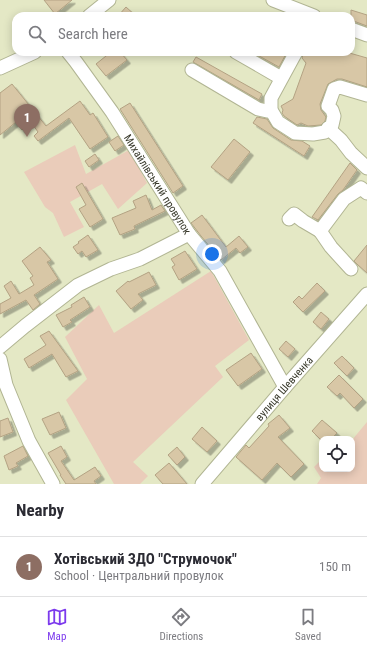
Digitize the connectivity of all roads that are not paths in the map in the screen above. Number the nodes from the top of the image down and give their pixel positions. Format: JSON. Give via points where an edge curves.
{"nodes":[{"id":1,"x":108,"y":0,"type":"edge"},
{"id":2,"x":273,"y":0,"type":"edge"},
{"id":3,"x":94,"y":12,"type":"edge"},
{"id":4,"x":304,"y":12,"type":"edge"},
{"id":5,"x":355,"y":31,"type":"edge"},
{"id":6,"x":367,"y":35,"type":"edge"},
{"id":7,"x":26,"y":56,"type":"edge"},
{"id":8,"x":71,"y":56,"type":"edge"},
{"id":9,"x":243,"y":56,"type":"edge"},
{"id":10,"x":294,"y":56,"type":"edge"},
{"id":11,"x":0,"y":68,"type":"edge"},
{"id":12,"x":192,"y":70,"type":"dead end"},
{"id":13,"x":281,"y":78,"type":"junction"},
{"id":14,"x":367,"y":95,"type":"edge"},
{"id":15,"x":271,"y":110,"type":"junction"},
{"id":16,"x":328,"y":128,"type":"junction"},
{"id":17,"x":367,"y":168,"type":"edge"},
{"id":18,"x":365,"y":187,"type":"edge"},
{"id":19,"x":289,"y":219,"type":"dead end"},
{"id":20,"x":320,"y":231,"type":"junction"},
{"id":21,"x":189,"y":234,"type":"junction"},
{"id":22,"x":351,"y":269,"type":"dead end"},
{"id":23,"x":367,"y":294,"type":"edge"},
{"id":24,"x":0,"y":347,"type":"edge"},
{"id":25,"x":0,"y":359,"type":"edge"},
{"id":26,"x":284,"y":387,"type":"junction"},
{"id":27,"x":53,"y":484,"type":"edge"},
{"id":28,"x":202,"y":484,"type":"edge"}],
"edges":[{"from":1,"to":3,"type":"street"},
{"from":2,"to":4,"type":"street"},
{"from":5,"to":6,"type":"street"},
{"from":7,"to":11,"type":"street"},
{"from":8,"to":21,"type":"street","name":"Михайлівський провулок","via":[[112,112]]},
{"from":9,"to":13,"type":"street"},
{"from":10,"to":13,"type":"street"},
{"from":12,"to":15,"type":"street","via":[[258,109]]},
{"from":13,"to":15,"type":"street","via":[[271,98]]},
{"from":14,"to":16,"type":"street","via":[[340,87],[334,89],[328,106],[334,116],[332,125]]},
{"from":15,"to":16,"type":"street","via":[[278,122],[295,133],[312,134],[325,132]]},
{"from":16,"to":17,"type":"street"},
{"from":18,"to":20,"type":"street","via":[[344,199]]},
{"from":19,"to":20,"type":"street","via":[[294,214]]},
{"from":20,"to":22,"type":"street"},
{"from":21,"to":24,"type":"street","name":"Михайлівський провулок","via":[[140,259],[78,285]]},
{"from":21,"to":26,"type":"street","via":[[220,271]]},
{"from":23,"to":26,"type":"street","name":"вулиця Шевченка"},
{"from":25,"to":27,"type":"street","via":[[6,386],[29,441]]},
{"from":26,"to":28,"type":"street","name":"вулиця Шевченка"}]}
